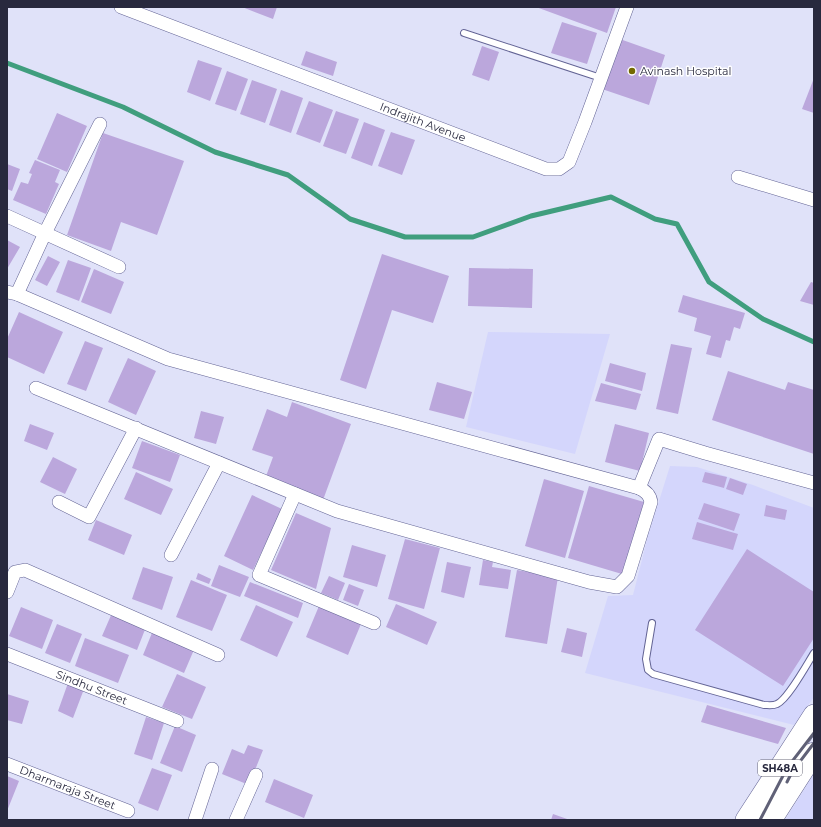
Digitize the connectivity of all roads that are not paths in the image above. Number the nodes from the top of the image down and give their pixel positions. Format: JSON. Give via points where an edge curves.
{"nodes":[{"id":1,"x":121,"y":7,"type":"edge"},
{"id":2,"x":627,"y":7,"type":"edge"},
{"id":3,"x":464,"y":34,"type":"dead end"},
{"id":4,"x":601,"y":78,"type":"junction"},
{"id":5,"x":100,"y":124,"type":"dead end"},
{"id":6,"x":738,"y":177,"type":"dead end"},
{"id":7,"x":814,"y":200,"type":"edge"},
{"id":8,"x":7,"y":216,"type":"edge"},
{"id":9,"x":45,"y":233,"type":"junction"},
{"id":10,"x":119,"y":267,"type":"dead end"},
{"id":11,"x":12,"y":293,"type":"edge"},
{"id":12,"x":36,"y":388,"type":"dead end"},
{"id":13,"x":136,"y":428,"type":"junction"},
{"id":14,"x":219,"y":462,"type":"junction"},
{"id":15,"x":814,"y":483,"type":"edge"},
{"id":16,"x":639,"y":488,"type":"junction"},
{"id":17,"x":295,"y":494,"type":"junction"},
{"id":18,"x":59,"y":502,"type":"dead end"},
{"id":19,"x":171,"y":555,"type":"dead end"},
{"id":20,"x":7,"y":592,"type":"edge"},
{"id":21,"x":374,"y":623,"type":"dead end"},
{"id":22,"x":652,"y":623,"type":"dead end"},
{"id":23,"x":7,"y":654,"type":"edge"},
{"id":24,"x":814,"y":654,"type":"edge"},
{"id":25,"x":218,"y":655,"type":"dead end"},
{"id":26,"x":814,"y":715,"type":"edge"},
{"id":27,"x":177,"y":721,"type":"dead end"},
{"id":28,"x":814,"y":753,"type":"edge"},
{"id":29,"x":7,"y":764,"type":"edge"},
{"id":30,"x":212,"y":770,"type":"dead end"},
{"id":31,"x":256,"y":775,"type":"dead end"},
{"id":32,"x":128,"y":811,"type":"dead end"},
{"id":33,"x":195,"y":820,"type":"edge"},
{"id":34,"x":236,"y":820,"type":"edge"},
{"id":35,"x":746,"y":820,"type":"edge"},
{"id":36,"x":771,"y":820,"type":"edge"}],
"edges":[{"from":1,"to":4,"type":"street","name":"Indrajith Avenue","via":[[546,169],[559,169],[569,162]]},
{"from":2,"to":4,"type":"street","name":"Indrajith Avenue"},
{"from":3,"to":4,"type":"lane"},
{"from":5,"to":9,"type":"street"},
{"from":6,"to":7,"type":"street"},
{"from":8,"to":9,"type":"street"},
{"from":9,"to":10,"type":"street"},
{"from":9,"to":11,"type":"street"},
{"from":11,"to":16,"type":"street","via":[[168,359]]},
{"from":12,"to":13,"type":"street"},
{"from":13,"to":14,"type":"street"},
{"from":13,"to":18,"type":"street","via":[[89,517]]},
{"from":14,"to":17,"type":"street"},
{"from":14,"to":19,"type":"street"},
{"from":15,"to":16,"type":"street","via":[[705,454],[659,438]]},
{"from":16,"to":17,"type":"street","via":[[648,493],[651,502],[628,576],[617,587],[589,582],[337,511]]},
{"from":17,"to":21,"type":"street","via":[[259,575]]},
{"from":20,"to":25,"type":"street","via":[[15,572],[25,570]]},
{"from":22,"to":24,"type":"lane","via":[[646,659],[648,670],[653,674],[764,705],[778,704],[783,699]]},
{"from":23,"to":27,"type":"street","name":"Sindhu Street"},
{"from":26,"to":35,"type":"main road","number":"SH48A"},
{"from":28,"to":36,"type":"main road","number":"SH48A"},
{"from":29,"to":32,"type":"street","name":"Dharmaraja Street"},
{"from":30,"to":33,"type":"street"},
{"from":31,"to":34,"type":"street"}]}
